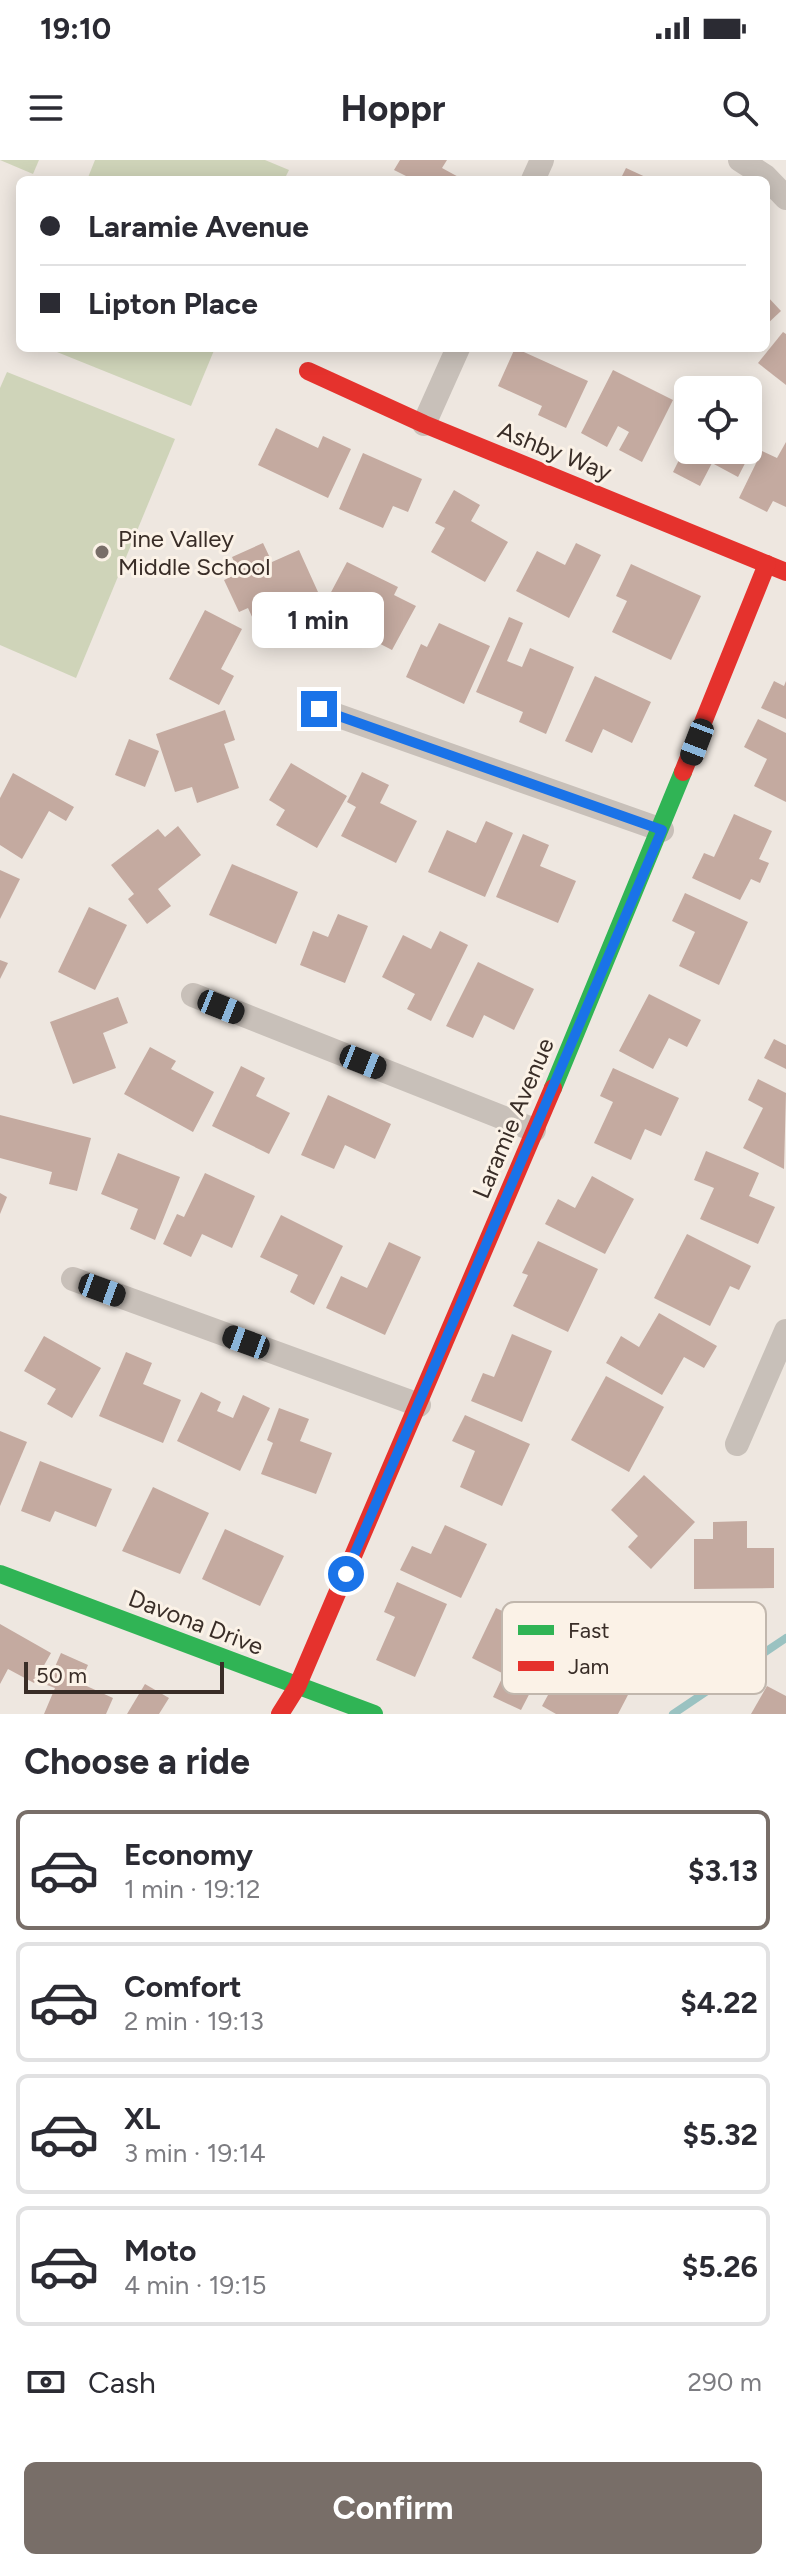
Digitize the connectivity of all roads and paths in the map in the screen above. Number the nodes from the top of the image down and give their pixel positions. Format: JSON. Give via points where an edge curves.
{"nodes":[{"id":1,"x":740,"y":160,"type":"edge"},
{"id":2,"x":765,"y":176,"type":"edge"},
{"id":3,"x":770,"y":181,"type":"edge"},
{"id":4,"x":786,"y":198,"type":"edge"},
{"id":5,"x":456,"y":352,"type":"edge"},
{"id":6,"x":308,"y":371,"type":"dead end"},
{"id":7,"x":424,"y":424,"type":"junction"},
{"id":8,"x":767,"y":564,"type":"junction"},
{"id":9,"x":786,"y":572,"type":"edge"},
{"id":10,"x":319,"y":709,"type":"dead end"},
{"id":11,"x":662,"y":830,"type":"junction"},
{"id":12,"x":193,"y":995,"type":"dead end"},
{"id":13,"x":534,"y":1130,"type":"junction"},
{"id":14,"x":73,"y":1279,"type":"dead end"},
{"id":15,"x":786,"y":1331,"type":"edge"},
{"id":16,"x":419,"y":1405,"type":"junction"},
{"id":17,"x":737,"y":1444,"type":"dead end"},
{"id":18,"x":0,"y":1574,"type":"edge"},
{"id":19,"x":297,"y":1687,"type":"junction"},
{"id":20,"x":280,"y":1714,"type":"edge"},
{"id":21,"x":374,"y":1714,"type":"edge"}],
"edges":[{"from":1,"to":2,"type":"street"},
{"from":3,"to":4,"type":"street"},
{"from":5,"to":7,"type":"street"},
{"from":6,"to":7,"type":"street","name":"Ashby Way"},
{"from":7,"to":8,"type":"street","name":"Ashby Way"},
{"from":8,"to":9,"type":"street","name":"Ashby Way"},
{"from":8,"to":11,"type":"street","name":"Laramie Avenue"},
{"from":10,"to":11,"type":"street"},
{"from":11,"to":13,"type":"street","name":"Laramie Avenue"},
{"from":12,"to":13,"type":"street"},
{"from":13,"to":16,"type":"street","name":"Laramie Avenue"},
{"from":14,"to":16,"type":"street"},
{"from":15,"to":17,"type":"street"},
{"from":16,"to":19,"type":"street","name":"Laramie Avenue"},
{"from":18,"to":19,"type":"street","name":"Davona Drive"},
{"from":19,"to":20,"type":"street","name":"Laramie Avenue"},
{"from":19,"to":21,"type":"street","name":"Davona Drive"}]}
